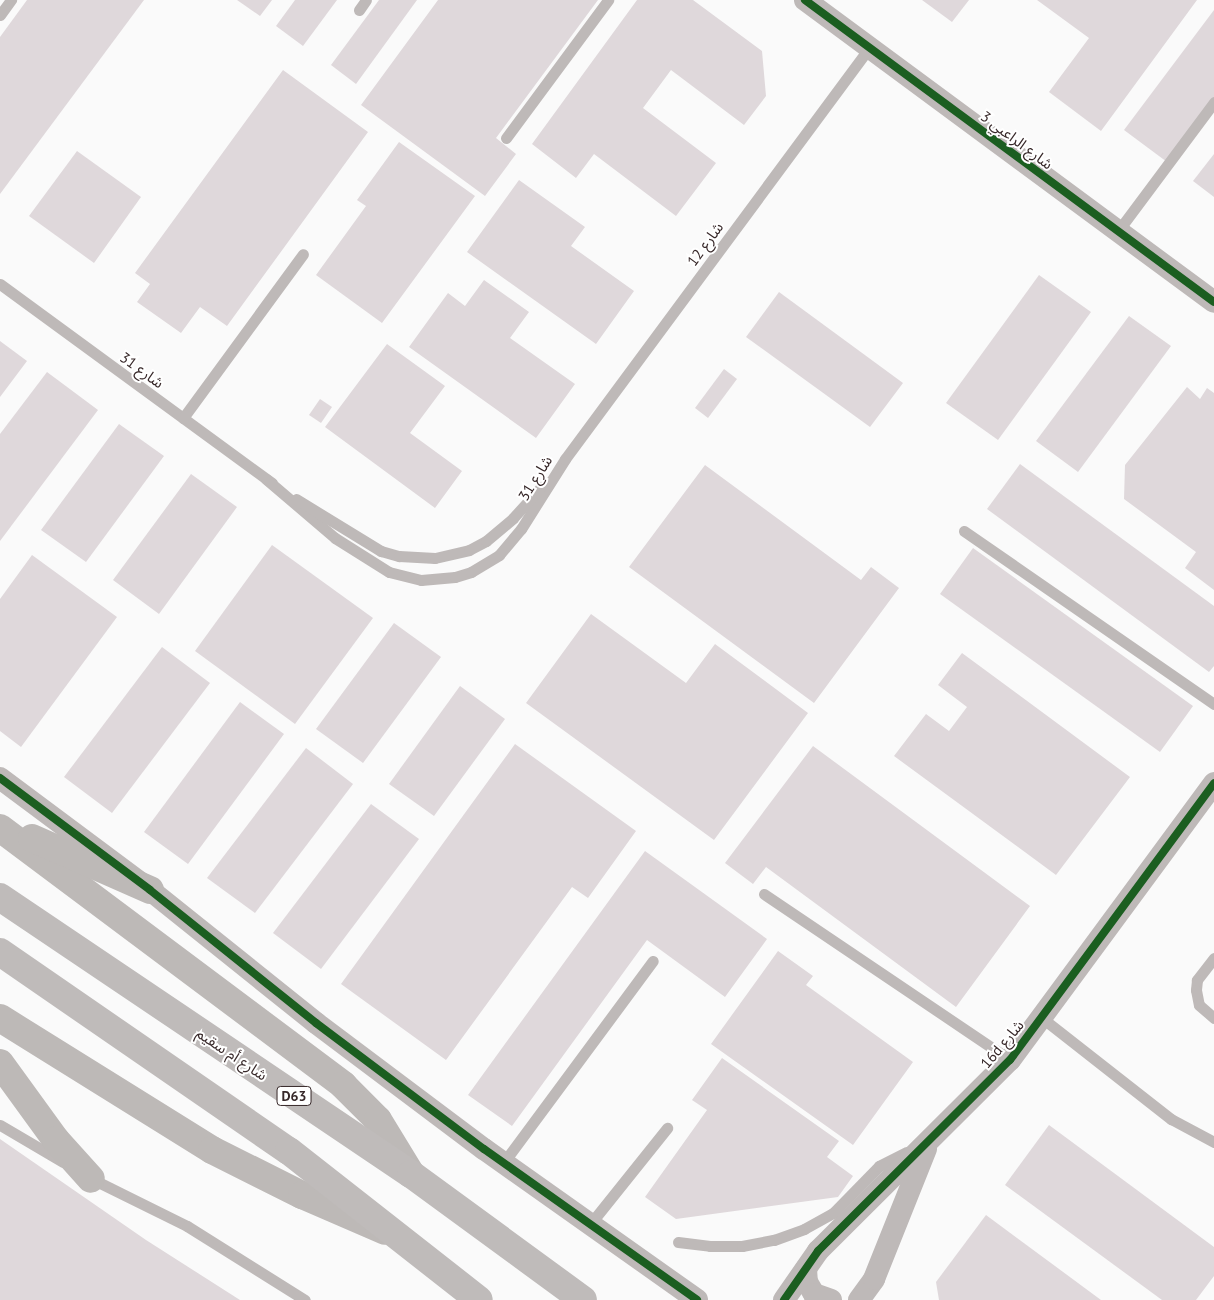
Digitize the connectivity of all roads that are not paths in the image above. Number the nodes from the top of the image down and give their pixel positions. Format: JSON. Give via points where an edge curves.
{"nodes":[{"id":1,"x":11,"y":0,"type":"edge"},
{"id":2,"x":608,"y":0,"type":"edge"},
{"id":3,"x":805,"y":0,"type":"edge"},
{"id":4,"x":0,"y":15,"type":"edge"},
{"id":5,"x":869,"y":48,"type":"junction"},
{"id":6,"x":1214,"y":102,"type":"edge"},
{"id":7,"x":506,"y":138,"type":"dead end"},
{"id":8,"x":1118,"y":231,"type":"junction"},
{"id":9,"x":303,"y":254,"type":"dead end"},
{"id":10,"x":0,"y":284,"type":"edge"},
{"id":11,"x":1214,"y":302,"type":"edge"},
{"id":12,"x":182,"y":418,"type":"junction"},
{"id":13,"x":565,"y":459,"type":"junction"},
{"id":14,"x":266,"y":479,"type":"junction"},
{"id":15,"x":964,"y":531,"type":"dead end"},
{"id":16,"x":1214,"y":704,"type":"edge"},
{"id":17,"x":0,"y":778,"type":"edge"},
{"id":18,"x":1214,"y":783,"type":"edge"},
{"id":19,"x":0,"y":826,"type":"edge"},
{"id":20,"x":150,"y":890,"type":"junction"},
{"id":21,"x":764,"y":894,"type":"dead end"},
{"id":22,"x":0,"y":897,"type":"edge"},
{"id":23,"x":0,"y":952,"type":"edge"},
{"id":24,"x":1214,"y":958,"type":"edge"},
{"id":25,"x":653,"y":961,"type":"dead end"},
{"id":26,"x":0,"y":1018,"type":"edge"},
{"id":27,"x":1042,"y":1018,"type":"junction"},
{"id":28,"x":1214,"y":1018,"type":"edge"},
{"id":29,"x":1010,"y":1060,"type":"junction"},
{"id":30,"x":0,"y":1063,"type":"edge"},
{"id":31,"x":0,"y":1125,"type":"edge"},
{"id":32,"x":667,"y":1128,"type":"dead end"},
{"id":33,"x":929,"y":1141,"type":"junction"},
{"id":34,"x":1214,"y":1142,"type":"edge"},
{"id":35,"x":504,"y":1162,"type":"junction"},
{"id":36,"x":411,"y":1174,"type":"junction"},
{"id":37,"x":91,"y":1178,"type":"junction"},
{"id":38,"x":591,"y":1223,"type":"junction"},
{"id":39,"x":393,"y":1235,"type":"junction"},
{"id":40,"x":678,"y":1242,"type":"dead end"},
{"id":41,"x":806,"y":1269,"type":"junction"},
{"id":42,"x":305,"y":1300,"type":"edge"},
{"id":43,"x":479,"y":1300,"type":"edge"},
{"id":44,"x":583,"y":1300,"type":"edge"},
{"id":45,"x":697,"y":1300,"type":"edge"},
{"id":46,"x":784,"y":1300,"type":"edge"},
{"id":47,"x":831,"y":1300,"type":"edge"},
{"id":48,"x":859,"y":1300,"type":"edge"}],
"edges":[{"from":1,"to":4,"type":"lane"},
{"from":2,"to":7,"type":"lane"},
{"from":3,"to":5,"type":"street","name":"شارع الراعبي 3"},
{"from":5,"to":8,"type":"street","name":"شارع الراعبي 3"},
{"from":5,"to":13,"type":"lane","name":"شارع 12"},
{"from":6,"to":8,"type":"lane"},
{"from":8,"to":11,"type":"street","name":"شارع الراعبي 3"},
{"from":9,"to":12,"type":"lane"},
{"from":10,"to":12,"type":"lane","name":"شارع 31"},
{"from":12,"to":14,"type":"lane","name":"شارع 31"},
{"from":13,"to":14,"type":"lane","name":"شارع 31","via":[[500,531],[469,550],[435,558],[399,556],[381,551]]},
{"from":13,"to":14,"type":"lane","name":"شارع 31","via":[[521,529],[499,555],[470,572],[438,579],[405,577],[374,565],[311,519]]},
{"from":15,"to":16,"type":"lane"},
{"from":17,"to":20,"type":"street"},
{"from":18,"to":27,"type":"street","name":"16d شارع"},
{"from":19,"to":20,"type":"main road"},
{"from":19,"to":36,"type":"main road","via":[[343,1085],[378,1120]]},
{"from":20,"to":35,"type":"street","via":[[316,1023]]},
{"from":21,"to":29,"type":"lane"},
{"from":22,"to":36,"type":"main road","name":"شارع أم سقيم","number":"D63"},
{"from":23,"to":39,"type":"main road","via":[[250,1123]]},
{"from":24,"to":28,"type":"lane","via":[[1197,980],[1196,990],[1199,1005]]},
{"from":25,"to":35,"type":"lane"},
{"from":26,"to":39,"type":"main road","via":[[212,1150],[302,1196]]},
{"from":27,"to":29,"type":"street","name":"16d شارع"},
{"from":27,"to":34,"type":"lane","via":[[1171,1119]]},
{"from":29,"to":33,"type":"street","name":"16d شارع"},
{"from":30,"to":37,"type":"main road","via":[[56,1140]]},
{"from":31,"to":37,"type":"lane"},
{"from":32,"to":38,"type":"lane"},
{"from":33,"to":40,"type":"lane","via":[[879,1166],[833,1213],[804,1229],[774,1240],[742,1246]]},
{"from":33,"to":41,"type":"street","name":"16d شارع","via":[[818,1251]]},
{"from":33,"to":48,"type":"street","name":"16d شارع","via":[[874,1279]]},
{"from":35,"to":38,"type":"street"},
{"from":36,"to":44,"type":"main road","name":"شارع أم سقيم","number":"D63"},
{"from":37,"to":42,"type":"lane","via":[[187,1226]]},
{"from":38,"to":45,"type":"street"},
{"from":39,"to":43,"type":"main road"},
{"from":41,"to":46,"type":"street","name":"16d شارع"},
{"from":41,"to":47,"type":"street","via":[[807,1282],[814,1294]]}]}
